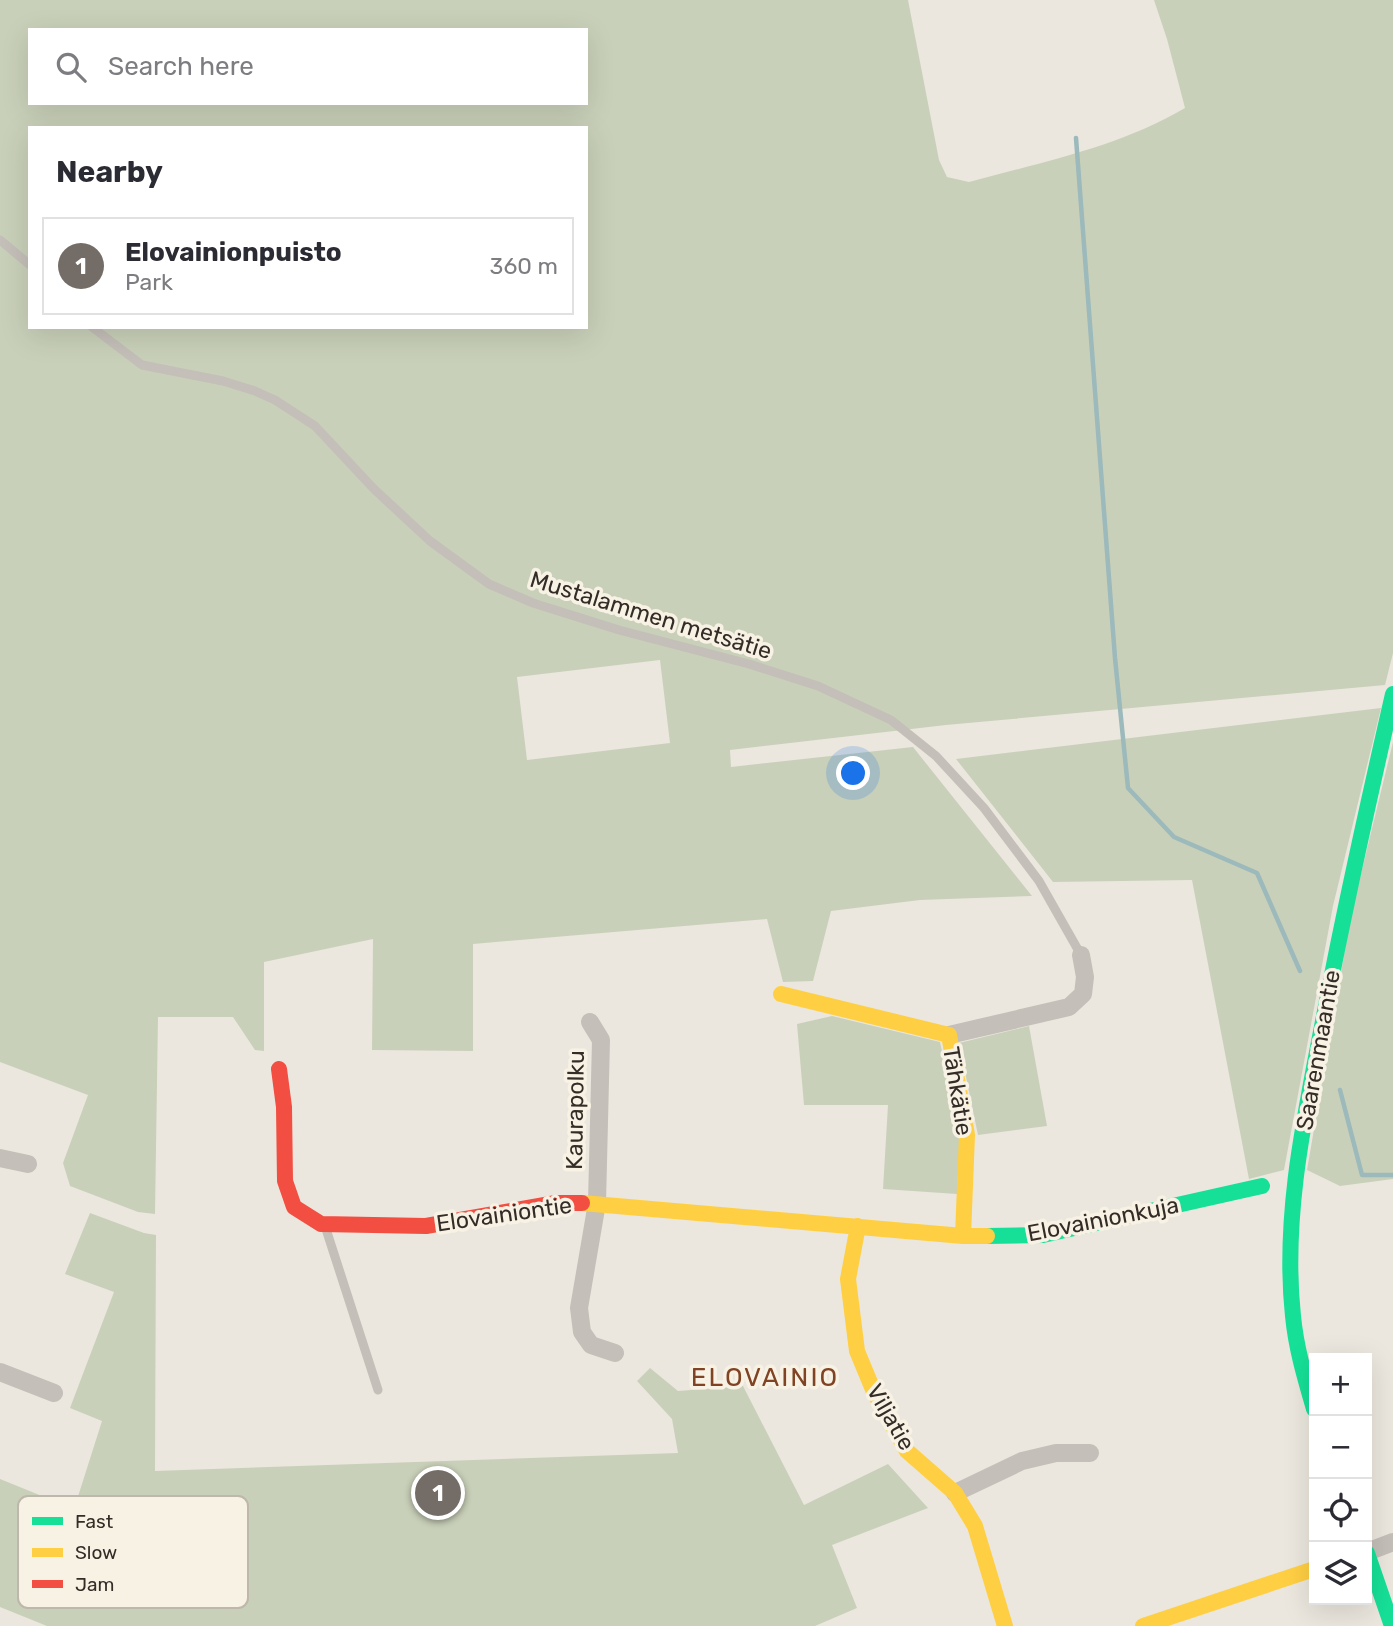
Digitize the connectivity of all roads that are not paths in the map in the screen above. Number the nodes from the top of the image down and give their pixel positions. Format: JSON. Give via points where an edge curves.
{"nodes":[{"id":1,"x":0,"y":240,"type":"edge"},
{"id":2,"x":28,"y":263,"type":"edge"},
{"id":3,"x":95,"y":329,"type":"edge"},
{"id":4,"x":1393,"y":694,"type":"edge"},
{"id":5,"x":1081,"y":955,"type":"joint"},
{"id":6,"x":781,"y":993,"type":"dead end"},
{"id":7,"x":590,"y":1022,"type":"dead end"},
{"id":8,"x":949,"y":1035,"type":"junction"},
{"id":9,"x":279,"y":1069,"type":"dead end"},
{"id":10,"x":0,"y":1158,"type":"edge"},
{"id":11,"x":29,"y":1164,"type":"dead end"},
{"id":12,"x":1262,"y":1186,"type":"dead end"},
{"id":13,"x":597,"y":1203,"type":"junction"},
{"id":14,"x":325,"y":1224,"type":"junction"},
{"id":15,"x":858,"y":1226,"type":"junction"},
{"id":16,"x":963,"y":1236,"type":"junction"},
{"id":17,"x":615,"y":1353,"type":"dead end"},
{"id":18,"x":0,"y":1372,"type":"edge"},
{"id":19,"x":378,"y":1390,"type":"dead end"},
{"id":20,"x":54,"y":1394,"type":"dead end"},
{"id":21,"x":1309,"y":1395,"type":"edge"},
{"id":22,"x":1090,"y":1453,"type":"dead end"},
{"id":23,"x":955,"y":1493,"type":"junction"},
{"id":24,"x":1393,"y":1542,"type":"edge"},
{"id":25,"x":1372,"y":1550,"type":"edge"},
{"id":26,"x":1372,"y":1567,"type":"edge"},
{"id":27,"x":1309,"y":1571,"type":"edge"},
{"id":28,"x":1005,"y":1626,"type":"edge"},
{"id":29,"x":1143,"y":1626,"type":"edge"},
{"id":30,"x":1392,"y":1626,"type":"edge"}],
"edges":[{"from":1,"to":2,"type":"lane"},
{"from":3,"to":5,"type":"lane","name":"Mustalammen metsätie","via":[[142,365],[223,381],[275,400],[315,426],[430,541],[489,583],[533,603],[818,686],[891,720],[936,755],[984,808],[1039,881]]},
{"from":4,"to":21,"type":"street","name":"Saarenmaantie","via":[[1344,911],[1294,1184],[1290,1289]]},
{"from":5,"to":8,"type":"street","via":[[1083,994],[1069,1007]]},
{"from":6,"to":8,"type":"street","name":"Tähkätie"},
{"from":7,"to":13,"type":"street","name":"Kaurapolku","via":[[601,1040]]},
{"from":8,"to":16,"type":"street","name":"Tähkätie","via":[[967,1135]]},
{"from":9,"to":14,"type":"street","name":"Elovainiontie","via":[[285,1181],[294,1207]]},
{"from":10,"to":11,"type":"street"},
{"from":12,"to":16,"type":"street","name":"Elovainionkuja","via":[[1043,1235]]},
{"from":13,"to":14,"type":"street","name":"Elovainiontie","via":[[556,1203],[426,1226]]},
{"from":13,"to":15,"type":"street","name":"Elovainiontie"},
{"from":13,"to":17,"type":"street","name":"Kaurapolku","via":[[579,1308],[583,1332],[592,1345]]},
{"from":14,"to":19,"type":"lane"},
{"from":15,"to":16,"type":"street","name":"Elovainionkuja"},
{"from":15,"to":23,"type":"street","name":"Viljatie","via":[[848,1279],[857,1351],[907,1451]]},
{"from":18,"to":20,"type":"street"},
{"from":22,"to":23,"type":"street","via":[[1056,1453],[1022,1461]]},
{"from":23,"to":28,"type":"street","name":"Viljatie","via":[[975,1526]]},
{"from":24,"to":25,"type":"street"},
{"from":26,"to":30,"type":"street"},
{"from":27,"to":29,"type":"street"}]}
